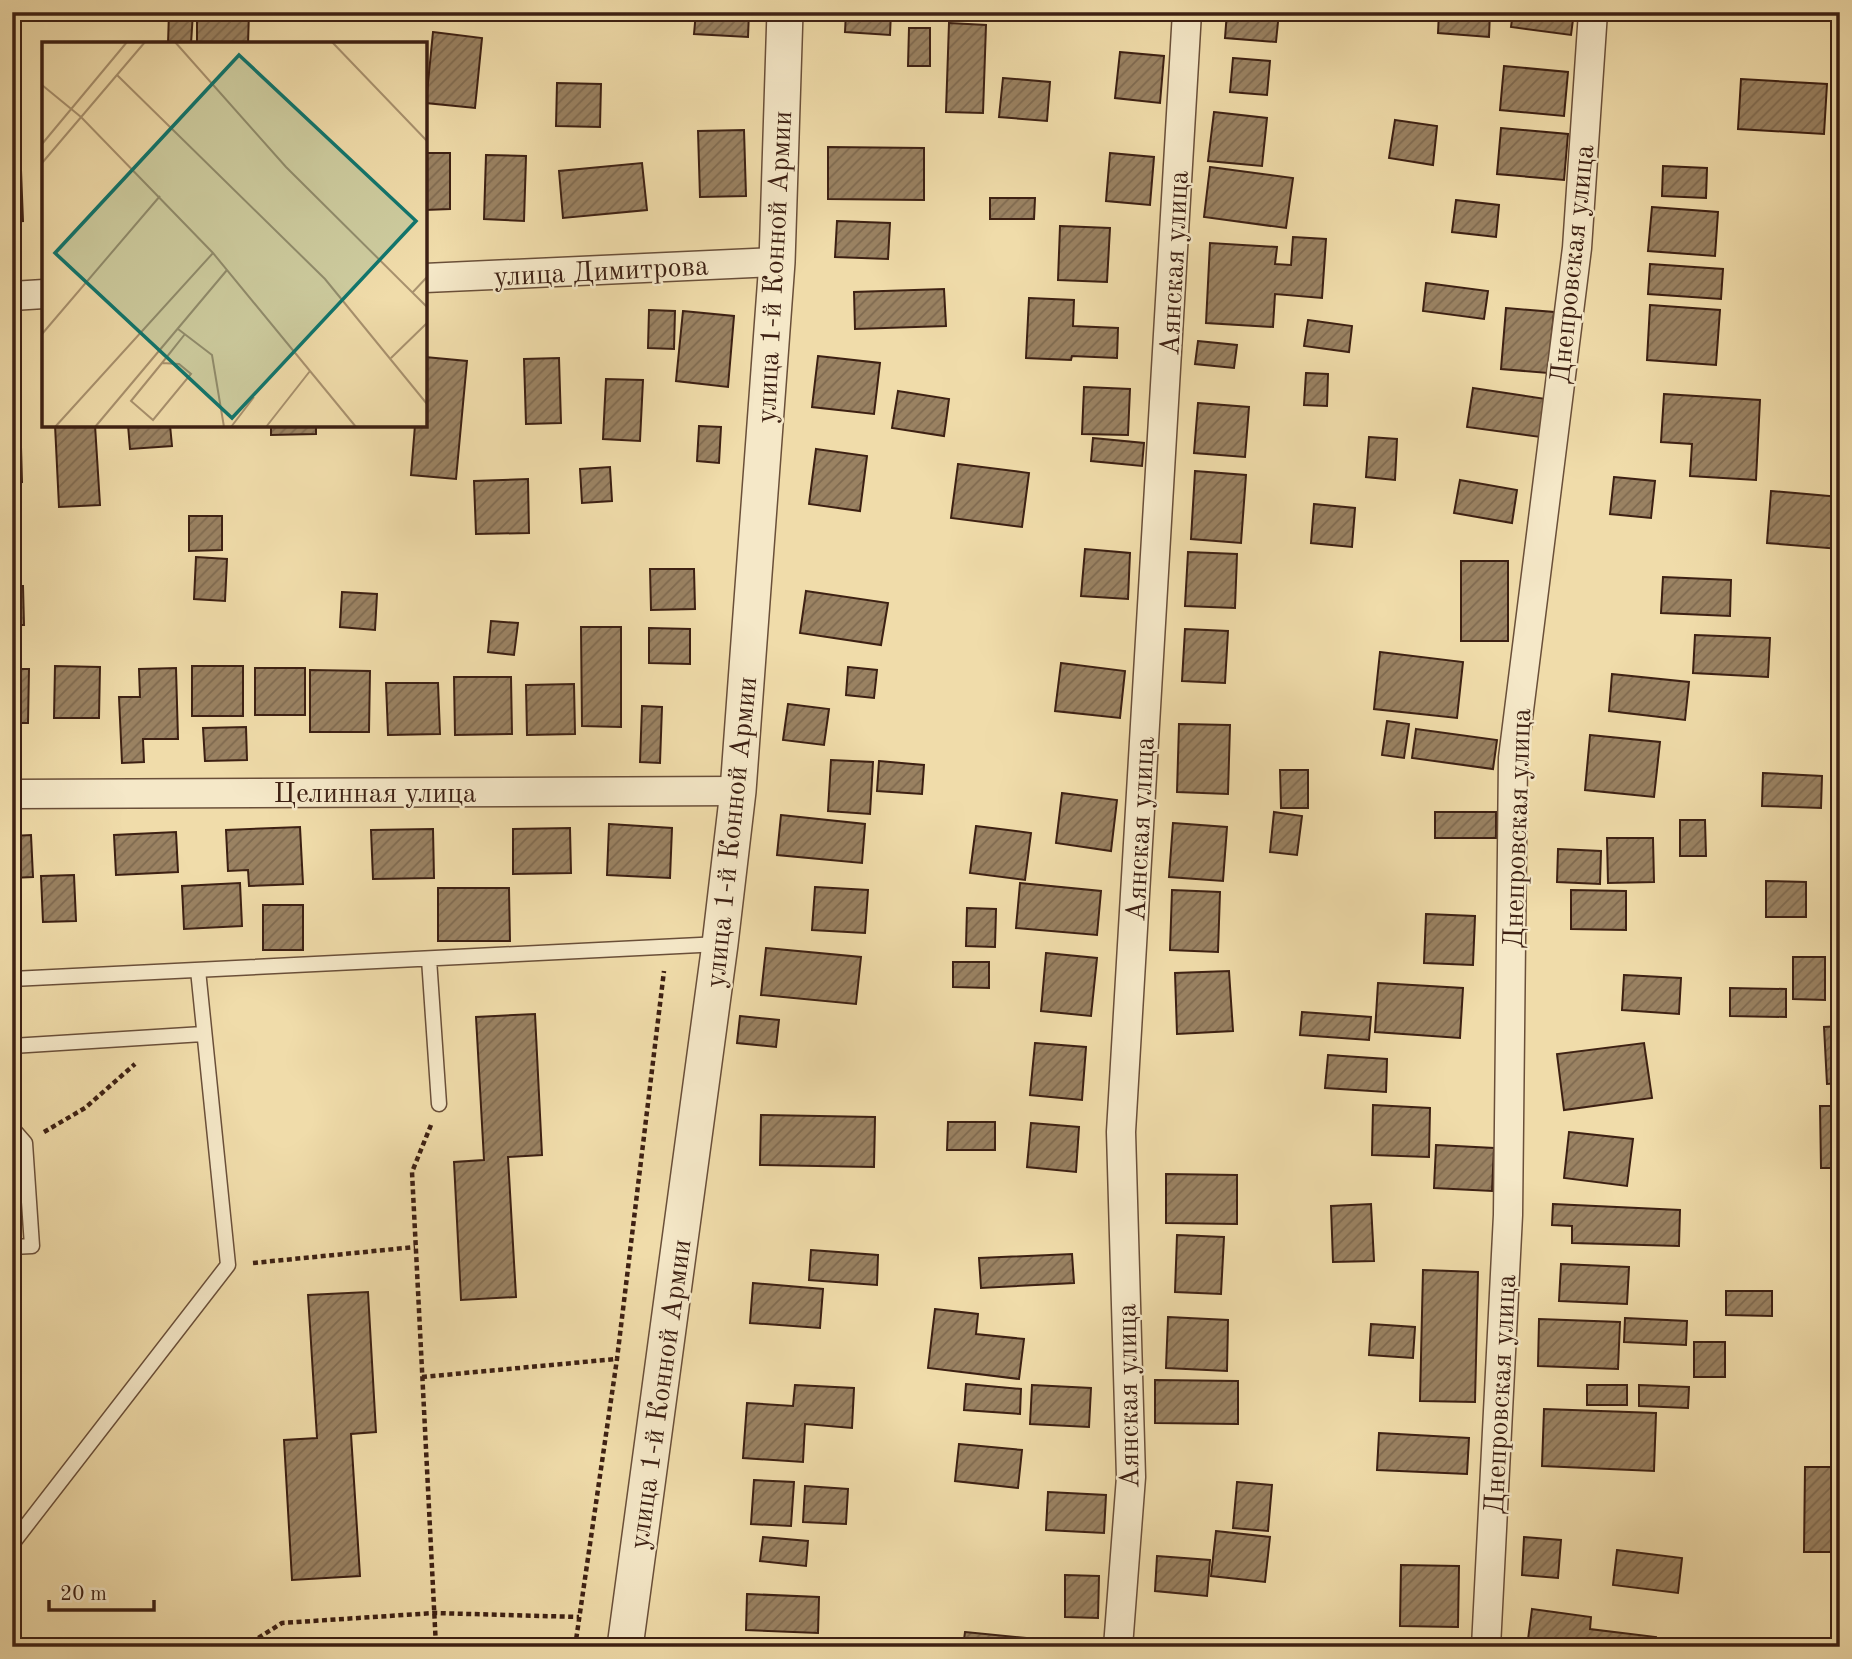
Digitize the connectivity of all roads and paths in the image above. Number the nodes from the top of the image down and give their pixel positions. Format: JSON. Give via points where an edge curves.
{"nodes":[{"id":1,"x":785,"y":12,"type":"edge"},
{"id":2,"x":1187,"y":12,"type":"edge"},
{"id":3,"x":1593,"y":12,"type":"edge"},
{"id":4,"x":776,"y":262,"type":"junction"},
{"id":5,"x":427,"y":278,"type":"edge"},
{"id":6,"x":42,"y":294,"type":"edge"},
{"id":7,"x":12,"y":296,"type":"edge"},
{"id":8,"x":738,"y":791,"type":"junction"},
{"id":9,"x":12,"y":794,"type":"edge"},
{"id":10,"x":720,"y":944,"type":"junction"},
{"id":11,"x":667,"y":947,"type":"junction"},
{"id":12,"x":429,"y":959,"type":"junction"},
{"id":13,"x":198,"y":970,"type":"junction"},
{"id":14,"x":12,"y":979,"type":"edge"},
{"id":15,"x":203,"y":1034,"type":"junction"},
{"id":16,"x":163,"y":1037,"type":"junction"},
{"id":17,"x":12,"y":1046,"type":"edge"},
{"id":18,"x":439,"y":1104,"type":"joint"},
{"id":19,"x":12,"y":1128,"type":"edge"},
{"id":20,"x":25,"y":1143,"type":"junction"},
{"id":21,"x":12,"y":1247,"type":"edge"},
{"id":22,"x":415,"y":1247,"type":"junction"},
{"id":23,"x":228,"y":1265,"type":"junction"},
{"id":24,"x":617,"y":1359,"type":"junction"},
{"id":25,"x":422,"y":1377,"type":"junction"},
{"id":26,"x":12,"y":1544,"type":"edge"},
{"id":27,"x":434,"y":1613,"type":"junction"},
{"id":28,"x":579,"y":1617,"type":"junction"},
{"id":29,"x":244,"y":1647,"type":"edge"},
{"id":30,"x":436,"y":1647,"type":"edge"},
{"id":31,"x":575,"y":1647,"type":"edge"},
{"id":32,"x":625,"y":1647,"type":"edge"},
{"id":33,"x":1118,"y":1647,"type":"edge"},
{"id":34,"x":1486,"y":1647,"type":"edge"}],
"edges":[{"from":1,"to":4,"type":"street","name":"улица 1-й Конной Армии"},
{"from":2,"to":33,"type":"street","name":"Аянская улица","via":[[1121,1132],[1131,1477]]},
{"from":3,"to":34,"type":"street","name":"Днепровская улица","via":[[1577,248],[1513,758],[1508,1215]]},
{"from":4,"to":5,"type":"street","name":"улица Димитрова"},
{"from":4,"to":8,"type":"street","name":"улица 1-й Конной Армии"},
{"from":6,"to":7,"type":"street"},
{"from":8,"to":9,"type":"street","name":"Целинная улица"},
{"from":8,"to":10,"type":"street","name":"улица 1-й Конной Армии"},
{"from":10,"to":11,"type":"lane"},
{"from":10,"to":32,"type":"street","name":"улица 1-й Конной Армии"},
{"from":11,"to":12,"type":"lane"},
{"from":11,"to":24,"type":"path"},
{"from":12,"to":13,"type":"lane"},
{"from":12,"to":18,"type":"lane"},
{"from":13,"to":14,"type":"lane"},
{"from":13,"to":15,"type":"lane"},
{"from":15,"to":16,"type":"lane"},
{"from":15,"to":23,"type":"lane"},
{"from":16,"to":17,"type":"lane"},
{"from":16,"to":20,"type":"path","via":[[85,1108]]},
{"from":18,"to":22,"type":"path","via":[[412,1172]]},
{"from":19,"to":20,"type":"lane"},
{"from":20,"to":21,"type":"lane","via":[[32,1246]]},
{"from":22,"to":23,"type":"path"},
{"from":22,"to":25,"type":"path"},
{"from":23,"to":26,"type":"lane"},
{"from":24,"to":25,"type":"path"},
{"from":24,"to":28,"type":"path"},
{"from":25,"to":27,"type":"path"},
{"from":27,"to":28,"type":"path"},
{"from":27,"to":29,"type":"path","via":[[282,1623]]},
{"from":27,"to":30,"type":"path"},
{"from":28,"to":31,"type":"path"}]}
